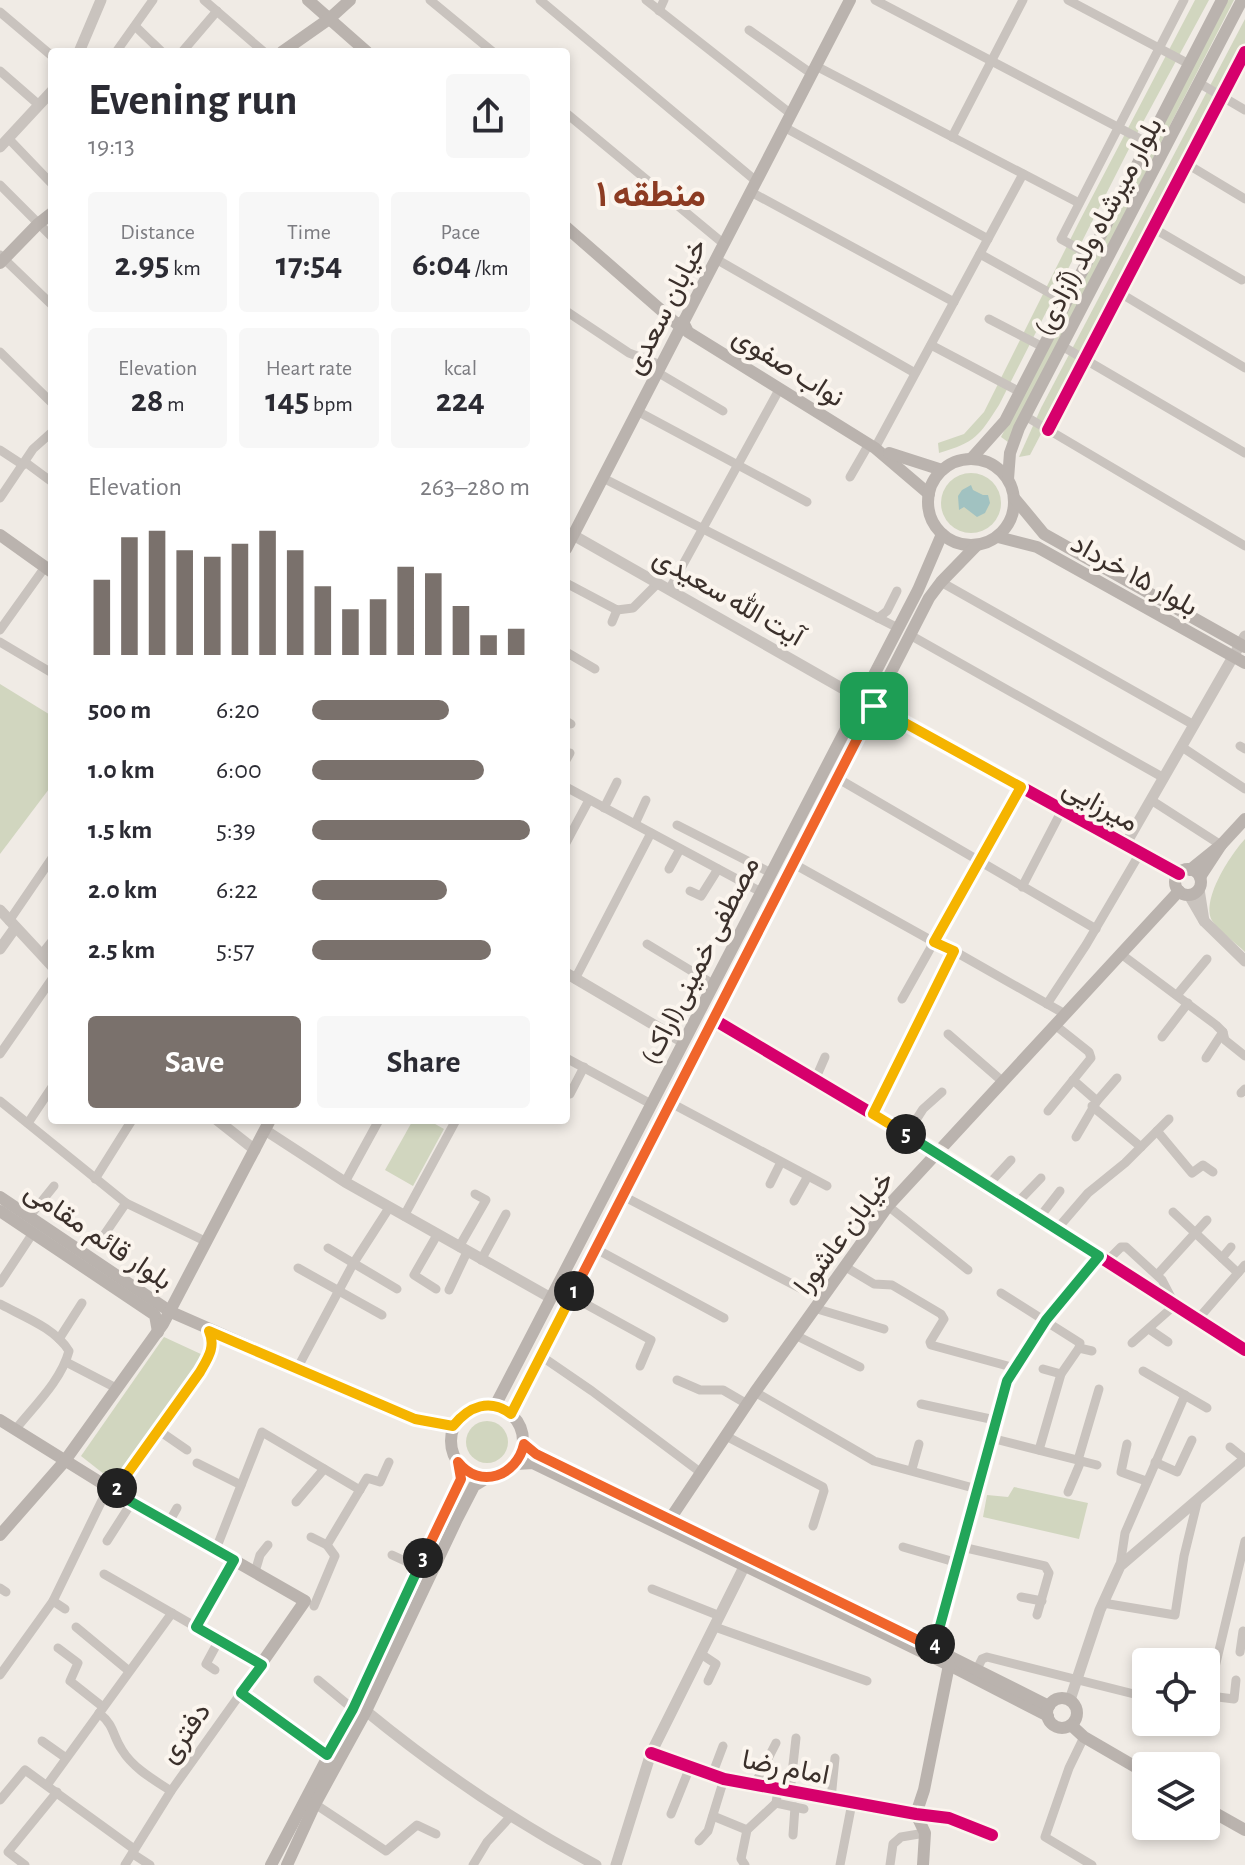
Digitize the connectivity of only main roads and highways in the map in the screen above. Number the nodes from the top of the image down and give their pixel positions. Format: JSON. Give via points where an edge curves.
{"nodes":[{"id":1,"x":308,"y":0,"type":"edge"},
{"id":2,"x":350,"y":0,"type":"edge"},
{"id":3,"x":850,"y":0,"type":"edge"},
{"id":4,"x":1222,"y":0,"type":"edge"},
{"id":5,"x":1242,"y":0,"type":"edge"},
{"id":6,"x":329,"y":19,"type":"junction"},
{"id":7,"x":288,"y":48,"type":"edge"},
{"id":8,"x":362,"y":48,"type":"edge"},
{"id":9,"x":48,"y":216,"type":"edge"},
{"id":10,"x":570,"y":230,"type":"edge"},
{"id":11,"x":1,"y":259,"type":"edge"},
{"id":12,"x":683,"y":322,"type":"junction"},
{"id":13,"x":872,"y":446,"type":"junction"},
{"id":14,"x":971,"y":459,"type":"junction"},
{"id":15,"x":942,"y":470,"type":"junction"},
{"id":16,"x":1008,"y":479,"type":"junction"},
{"id":17,"x":929,"y":494,"type":"junction"},
{"id":18,"x":1015,"y":499,"type":"junction"},
{"id":19,"x":570,"y":531,"type":"edge"},
{"id":20,"x":942,"y":534,"type":"junction"},
{"id":21,"x":998,"y":537,"type":"junction"},
{"id":22,"x":1,"y":539,"type":"edge"},
{"id":23,"x":976,"y":546,"type":"junction"},
{"id":24,"x":48,"y":569,"type":"edge"},
{"id":25,"x":904,"y":632,"type":"junction"},
{"id":26,"x":1244,"y":642,"type":"edge"},
{"id":27,"x":1239,"y":660,"type":"edge"},
{"id":28,"x":1245,"y":819,"type":"edge"},
{"id":29,"x":268,"y":1125,"type":"edge"},
{"id":30,"x":0,"y":1197,"type":"edge"},
{"id":31,"x":0,"y":1211,"type":"edge"},
{"id":32,"x":180,"y":1294,"type":"junction"},
{"id":33,"x":171,"y":1312,"type":"junction"},
{"id":34,"x":196,"y":1325,"type":"junction"},
{"id":35,"x":209,"y":1331,"type":"junction"},
{"id":36,"x":158,"y":1332,"type":"junction"},
{"id":37,"x":495,"y":1406,"type":"junction"},
{"id":38,"x":511,"y":1414,"type":"junction"},
{"id":39,"x":0,"y":1420,"type":"edge"},
{"id":40,"x":453,"y":1426,"type":"junction"},
{"id":41,"x":524,"y":1444,"type":"junction"},
{"id":42,"x":64,"y":1462,"type":"junction"},
{"id":43,"x":458,"y":1462,"type":"junction"},
{"id":44,"x":516,"y":1464,"type":"junction"},
{"id":45,"x":487,"y":1478,"type":"junction"},
{"id":46,"x":111,"y":1490,"type":"junction"},
{"id":47,"x":670,"y":1519,"type":"junction"},
{"id":48,"x":0,"y":1535,"type":"edge"},
{"id":49,"x":949,"y":1665,"type":"junction"},
{"id":50,"x":360,"y":1710,"type":"junction"},
{"id":51,"x":1049,"y":1711,"type":"junction"},
{"id":52,"x":1071,"y":1725,"type":"junction"},
{"id":53,"x":327,"y":1755,"type":"junction"},
{"id":54,"x":1132,"y":1765,"type":"edge"},
{"id":55,"x":1220,"y":1816,"type":"edge"},
{"id":56,"x":1245,"y":1830,"type":"edge"},
{"id":57,"x":292,"y":1863,"type":"edge"},
{"id":58,"x":271,"y":1865,"type":"edge"},
{"id":59,"x":923,"y":1865,"type":"edge"}],
"edges":[{"from":1,"to":6,"type":"main road"},
{"from":2,"to":6,"type":"main road"},
{"from":3,"to":12,"type":"main road","name":"خیابان سعدی"},
{"from":4,"to":14,"type":"main road","name":"بلوار میرشاه ولد (آزادی)","via":[[1005,421]]},
{"from":5,"to":16,"type":"main road","name":"بلوار میرشاه ولد (آزادی)","via":[[1025,416],[1010,453]]},
{"from":6,"to":7,"type":"main road"},
{"from":6,"to":8,"type":"main road"},
{"from":9,"to":11,"type":"main road"},
{"from":10,"to":12,"type":"main road","name":"نواب صفوی","via":[[677,324]]},
{"from":12,"to":13,"type":"main road","name":"نواب صفوی","via":[[688,332]]},
{"from":12,"to":19,"type":"main road","name":"خیابان سعدی"},
{"from":13,"to":15,"type":"main road"},
{"from":13,"to":17,"type":"main road"},
{"from":14,"to":15,"type":"main road"},
{"from":14,"to":16,"type":"main road","via":[[988,462]]},
{"from":15,"to":17,"type":"main road"},
{"from":16,"to":18,"type":"main road"},
{"from":17,"to":20,"type":"main road","via":[[930,515]]},
{"from":18,"to":21,"type":"main road","via":[[1014,513]]},
{"from":18,"to":26,"type":"main road","name":"بلوار ۱۵ خرداد","via":[[1044,534]]},
{"from":20,"to":23,"type":"main road","via":[[957,544]]},
{"from":20,"to":25,"type":"main road","name":"مصطفی خمینی(اراک)"},
{"from":21,"to":23,"type":"main road"},
{"from":21,"to":27,"type":"main road","name":"بلوار ۱۵ خرداد","via":[[1037,547]]},
{"from":22,"to":24,"type":"main road"},
{"from":23,"to":25,"type":"main road"},
{"from":25,"to":37,"type":"main road","name":"مصطفی خمینی(اراک)","via":[[861,699]]},
{"from":25,"to":38,"type":"main road","via":[[874,706]]},
{"from":28,"to":47,"type":"main road","name":"خیابان عاشورا","via":[[888,1206]]},
{"from":29,"to":32,"type":"main road"},
{"from":30,"to":33,"type":"main road","name":"بلوار قائم مقامی"},
{"from":31,"to":36,"type":"main road","name":"بلوار قائم مقامی","via":[[155,1315]]},
{"from":32,"to":33,"type":"main road"},
{"from":32,"to":34,"type":"main road"},
{"from":33,"to":34,"type":"main road","name":"بلوار قائم مقامی"},
{"from":33,"to":36,"type":"main road"},
{"from":34,"to":35,"type":"main road","name":"بلوار قائم مقامی"},
{"from":35,"to":40,"type":"main road","name":"بلوار قائم مقامی","via":[[415,1419]]},
{"from":35,"to":46,"type":"main road","via":[[213,1341],[200,1372]]},
{"from":36,"to":42,"type":"main road"},
{"from":37,"to":38,"type":"main road"},
{"from":37,"to":40,"type":"main road","via":[[474,1407]]},
{"from":38,"to":41,"type":"main road","via":[[521,1426]]},
{"from":39,"to":42,"type":"main road"},
{"from":40,"to":43,"type":"main road","via":[[451,1445]]},
{"from":41,"to":44,"type":"main road"},
{"from":41,"to":47,"type":"main road"},
{"from":42,"to":46,"type":"main road"},
{"from":42,"to":48,"type":"main road"},
{"from":43,"to":45,"type":"main road","via":[[473,1475]]},
{"from":43,"to":50,"type":"main road","via":[[461,1479],[418,1567]]},
{"from":44,"to":45,"type":"main road"},
{"from":44,"to":49,"type":"main road","via":[[533,1463]]},
{"from":45,"to":50,"type":"main road","via":[[474,1486]]},
{"from":46,"to":53,"type":"main road","name":"دفتری","via":[[310,1603],[241,1693]]},
{"from":47,"to":51,"type":"main road","via":[[977,1669]]},
{"from":49,"to":51,"type":"main road"},
{"from":49,"to":59,"type":"main road","via":[[916,1814],[925,1833]]},
{"from":50,"to":53,"type":"main road"},
{"from":50,"to":57,"type":"main road"},
{"from":51,"to":52,"type":"main road","via":[[1051,1722]]},
{"from":51,"to":52,"type":"main road","via":[[1058,1698],[1070,1700],[1077,1710]]},
{"from":52,"to":54,"type":"main road"},
{"from":53,"to":58,"type":"main road"},
{"from":55,"to":56,"type":"main road"}]}
